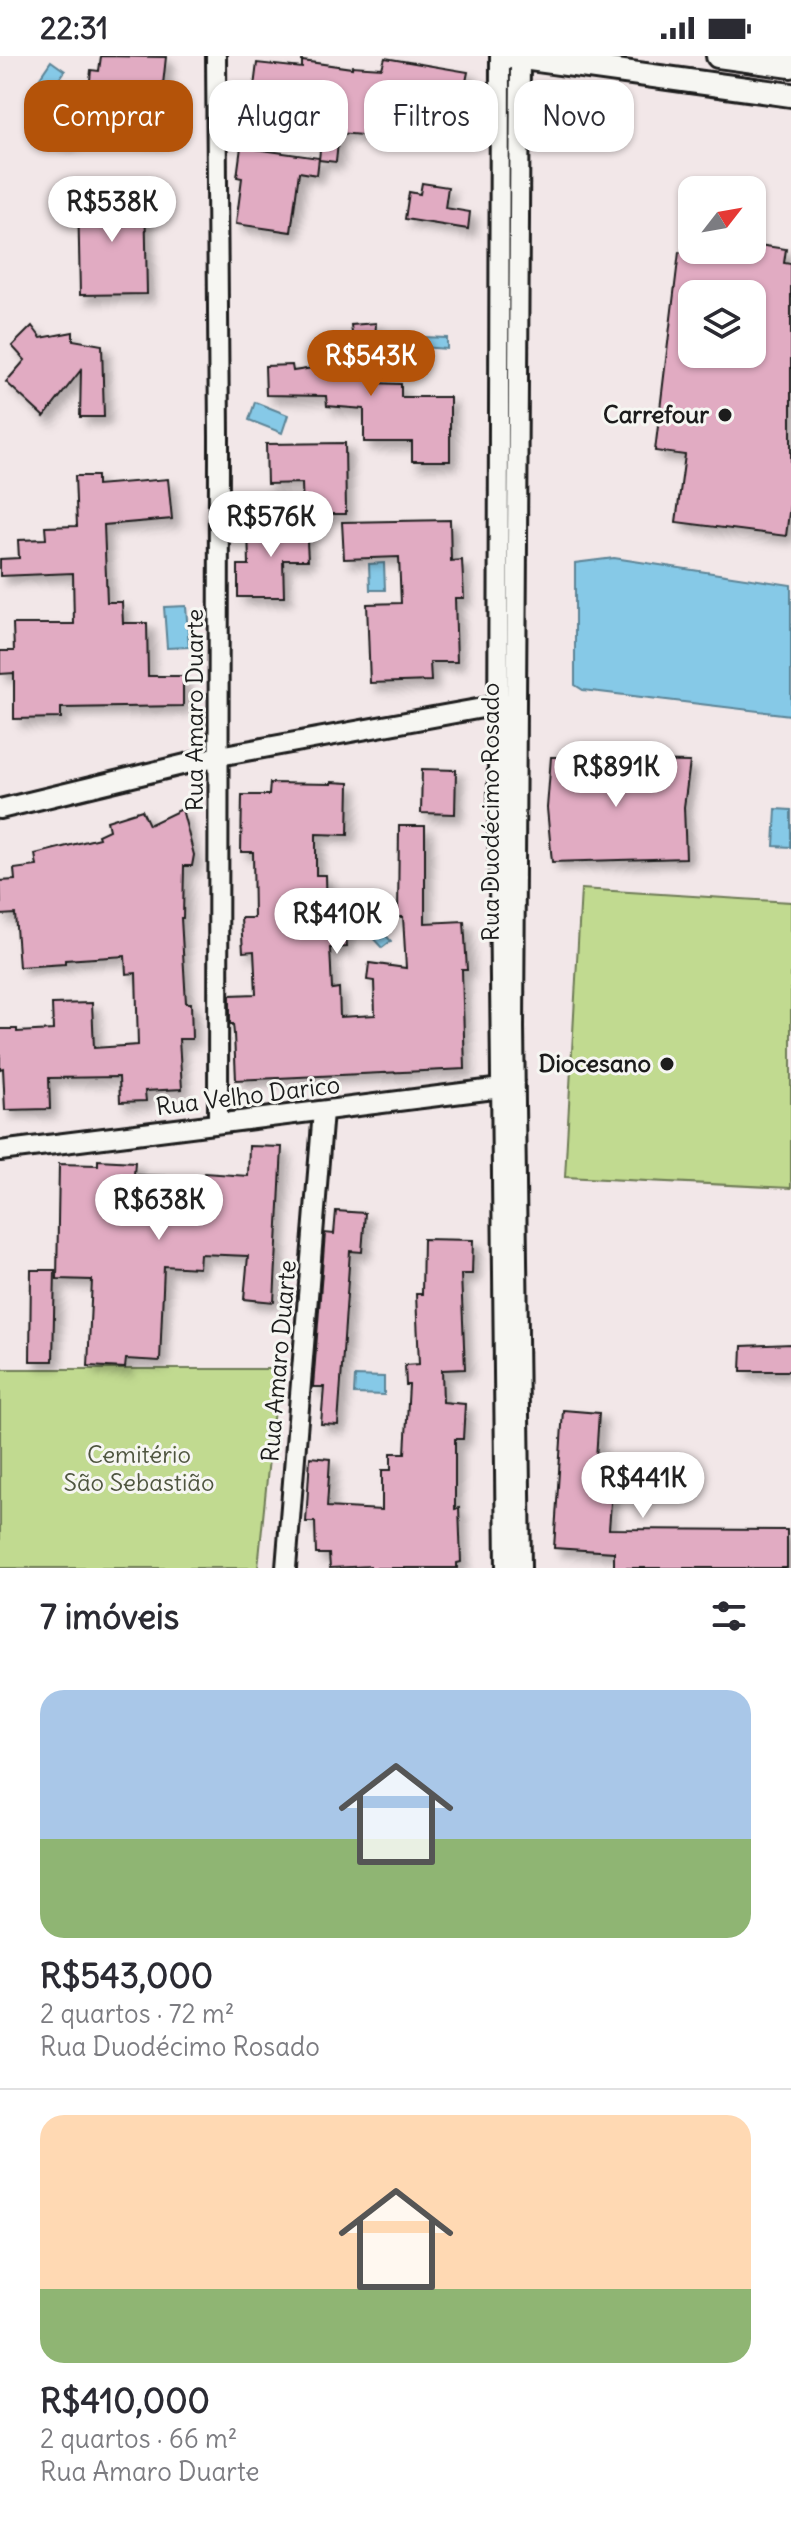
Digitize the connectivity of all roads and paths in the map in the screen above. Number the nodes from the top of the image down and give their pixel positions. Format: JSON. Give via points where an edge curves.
{"nodes":[{"id":1,"x":216,"y":56,"type":"edge"},
{"id":2,"x":512,"y":56,"type":"edge"},
{"id":3,"x":718,"y":56,"type":"edge"},
{"id":4,"x":791,"y":66,"type":"edge"},
{"id":5,"x":791,"y":95,"type":"edge"},
{"id":6,"x":508,"y":703,"type":"junction"},
{"id":7,"x":219,"y":756,"type":"junction"},
{"id":8,"x":0,"y":809,"type":"edge"},
{"id":9,"x":502,"y":1088,"type":"junction"},
{"id":10,"x":323,"y":1111,"type":"junction"},
{"id":11,"x":218,"y":1123,"type":"junction"},
{"id":12,"x":0,"y":1151,"type":"edge"},
{"id":13,"x":286,"y":1568,"type":"edge"},
{"id":14,"x":506,"y":1568,"type":"edge"},
{"id":15,"x":521,"y":1568,"type":"edge"}],
"edges":[{"from":1,"to":7,"type":"street","name":"Rua Amaro Duarte"},
{"from":2,"to":5,"type":"street"},
{"from":2,"to":6,"type":"street","name":"Rua Duodécimo Rosado"},
{"from":3,"to":4,"type":"street"},
{"from":6,"to":7,"type":"street"},
{"from":6,"to":9,"type":"street","name":"Rua Duodécimo Rosado","via":[[498,782]]},
{"from":6,"to":15,"type":"street","name":"Rua Duodécimo Rosado"},
{"from":7,"to":8,"type":"street"},
{"from":7,"to":11,"type":"street","name":"Rua Amaro Duarte"},
{"from":9,"to":10,"type":"street","name":"Rua Velho Darico"},
{"from":9,"to":14,"type":"street","name":"Rua Duodécimo Rosado"},
{"from":10,"to":11,"type":"street","name":"Rua Velho Darico"},
{"from":10,"to":13,"type":"street","name":"Rua Amaro Duarte"},
{"from":11,"to":12,"type":"street","name":"Rua Velho Darico"}]}
